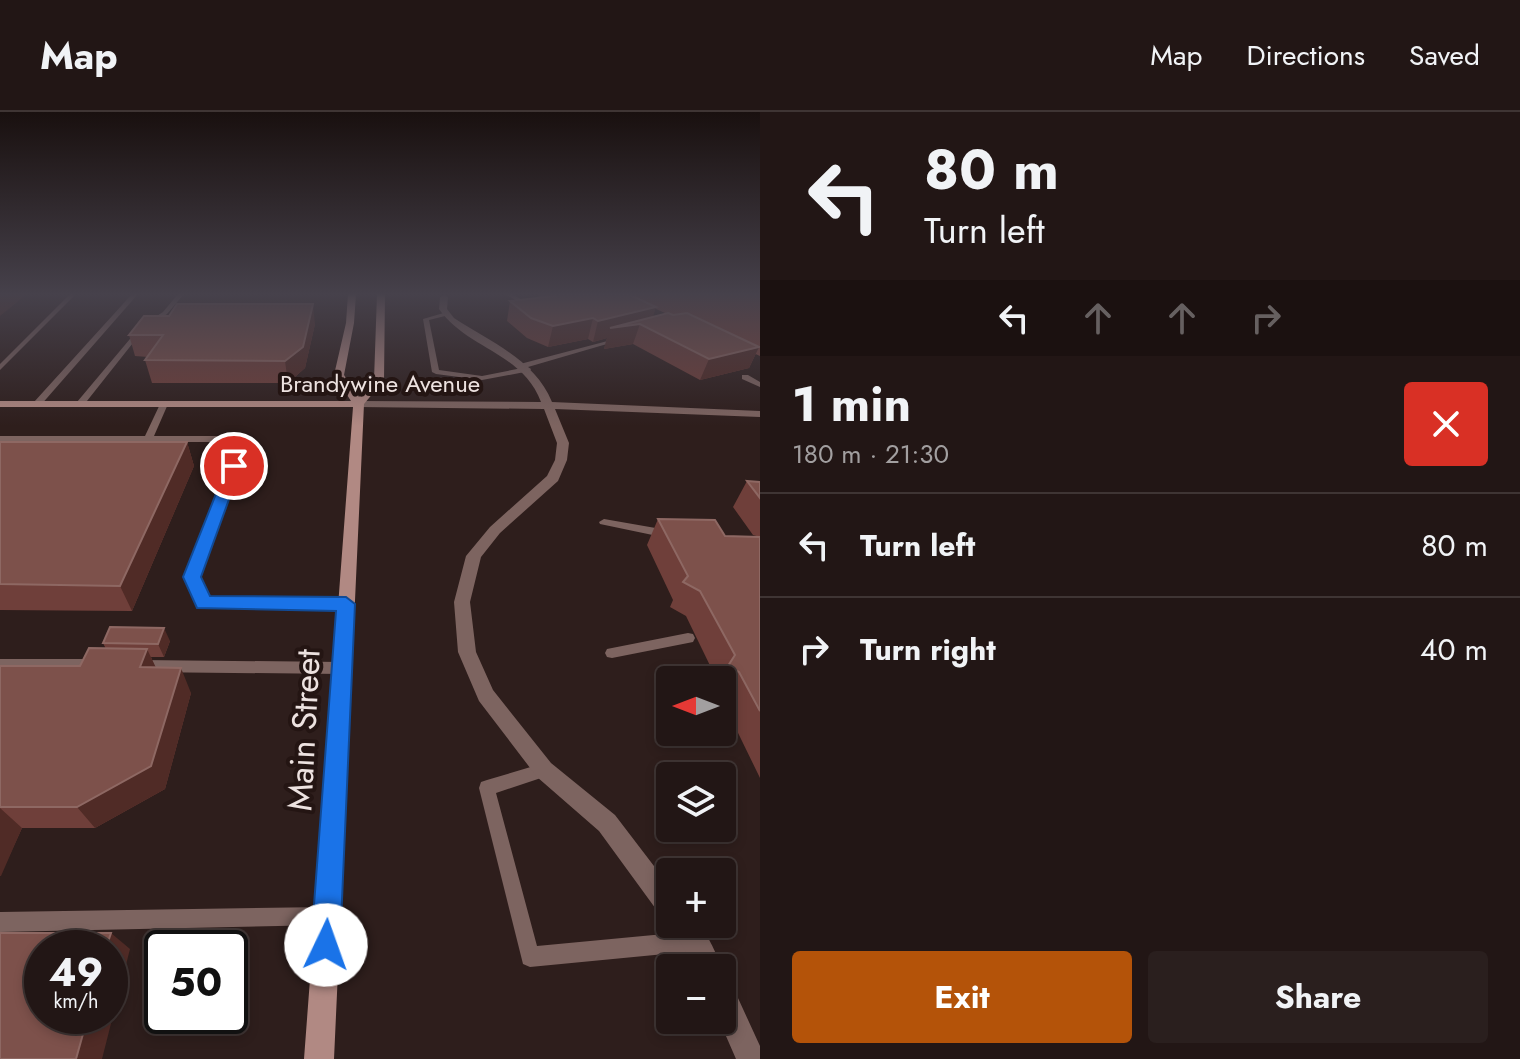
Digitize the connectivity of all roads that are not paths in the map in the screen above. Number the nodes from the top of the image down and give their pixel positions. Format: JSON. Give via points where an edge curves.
{"nodes":[{"id":1,"x":30,"y":338,"type":"edge"},
{"id":2,"x":96,"y":338,"type":"edge"},
{"id":3,"x":134,"y":338,"type":"edge"},
{"id":4,"x":347,"y":338,"type":"edge"},
{"id":5,"x":380,"y":338,"type":"edge"},
{"id":6,"x":430,"y":338,"type":"edge"},
{"id":7,"x":479,"y":338,"type":"edge"},
{"id":8,"x":624,"y":338,"type":"edge"},
{"id":9,"x":0,"y":350,"type":"edge"},
{"id":10,"x":18,"y":350,"type":"junction"},
{"id":11,"x":0,"y":368,"type":"edge"},
{"id":12,"x":525,"y":368,"type":"junction"},
{"id":13,"x":745,"y":377,"type":"dead end"},
{"id":14,"x":760,"y":385,"type":"edge"},
{"id":15,"x":0,"y":404,"type":"edge"},
{"id":16,"x":37,"y":404,"type":"junction"},
{"id":17,"x":80,"y":404,"type":"junction"},
{"id":18,"x":164,"y":404,"type":"junction"},
{"id":19,"x":359,"y":404,"type":"junction"},
{"id":20,"x":551,"y":407,"type":"junction"},
{"id":21,"x":760,"y":414,"type":"edge"},
{"id":22,"x":0,"y":439,"type":"edge"},
{"id":23,"x":148,"y":439,"type":"junction"},
{"id":24,"x":604,"y":522,"type":"dead end"},
{"id":25,"x":679,"y":536,"type":"edge"},
{"id":26,"x":346,"y":604,"type":"junction"},
{"id":27,"x":688,"y":638,"type":"dead end"},
{"id":28,"x":612,"y":653,"type":"dead end"},
{"id":29,"x":0,"y":664,"type":"edge"},
{"id":30,"x":109,"y":665,"type":"edge"},
{"id":31,"x":124,"y":665,"type":"edge"},
{"id":32,"x":342,"y":668,"type":"junction"},
{"id":33,"x":544,"y":770,"type":"junction"},
{"id":34,"x":656,"y":888,"type":"edge"},
{"id":35,"x":327,"y":916,"type":"junction"},
{"id":36,"x":0,"y":922,"type":"edge"},
{"id":37,"x":657,"y":938,"type":"edge"},
{"id":38,"x":736,"y":1026,"type":"edge"},
{"id":39,"x":319,"y":1059,"type":"edge"},
{"id":40,"x":751,"y":1059,"type":"edge"}],
"edges":[{"from":1,"to":10,"type":"lane"},
{"from":2,"to":16,"type":"lane"},
{"from":3,"to":17,"type":"lane"},
{"from":4,"to":19,"type":"main road","via":[[339,375]]},
{"from":5,"to":19,"type":"main road","name":"Main Street","via":[[379,380]]},
{"from":6,"to":12,"type":"lane","via":[[436,372],[482,378]]},
{"from":7,"to":12,"type":"street"},
{"from":8,"to":12,"type":"lane"},
{"from":9,"to":10,"type":"lane"},
{"from":10,"to":11,"type":"lane"},
{"from":12,"to":20,"type":"street"},
{"from":13,"to":14,"type":"lane"},
{"from":15,"to":16,"type":"main road","name":"Brandywine Avenue"},
{"from":16,"to":17,"type":"main road","name":"Brandywine Avenue"},
{"from":17,"to":18,"type":"main road","name":"Brandywine Avenue"},
{"from":18,"to":19,"type":"main road","name":"Brandywine Avenue"},
{"from":18,"to":23,"type":"lane"},
{"from":19,"to":20,"type":"street","name":"Brandywine Avenue"},
{"from":19,"to":26,"type":"main road","name":"Main Street"},
{"from":20,"to":21,"type":"street","name":"Brandywine Avenue"},
{"from":20,"to":33,"type":"street","via":[[563,443],[558,469],[474,556],[462,602],[467,652],[486,695]]},
{"from":22,"to":23,"type":"lane"},
{"from":23,"to":26,"type":"lane","via":[[244,439],[192,577],[203,603]]},
{"from":24,"to":25,"type":"lane"},
{"from":26,"to":32,"type":"main road","name":"Main Street"},
{"from":27,"to":28,"type":"lane"},
{"from":29,"to":30,"type":"lane"},
{"from":31,"to":32,"type":"lane"},
{"from":32,"to":35,"type":"main road","name":"Main Street"},
{"from":33,"to":34,"type":"street","via":[[607,823]]},
{"from":33,"to":37,"type":"lane","via":[[487,788],[530,957]]},
{"from":35,"to":36,"type":"lane"},
{"from":35,"to":39,"type":"main road","name":"Main Street"},
{"from":38,"to":40,"type":"street"}]}
